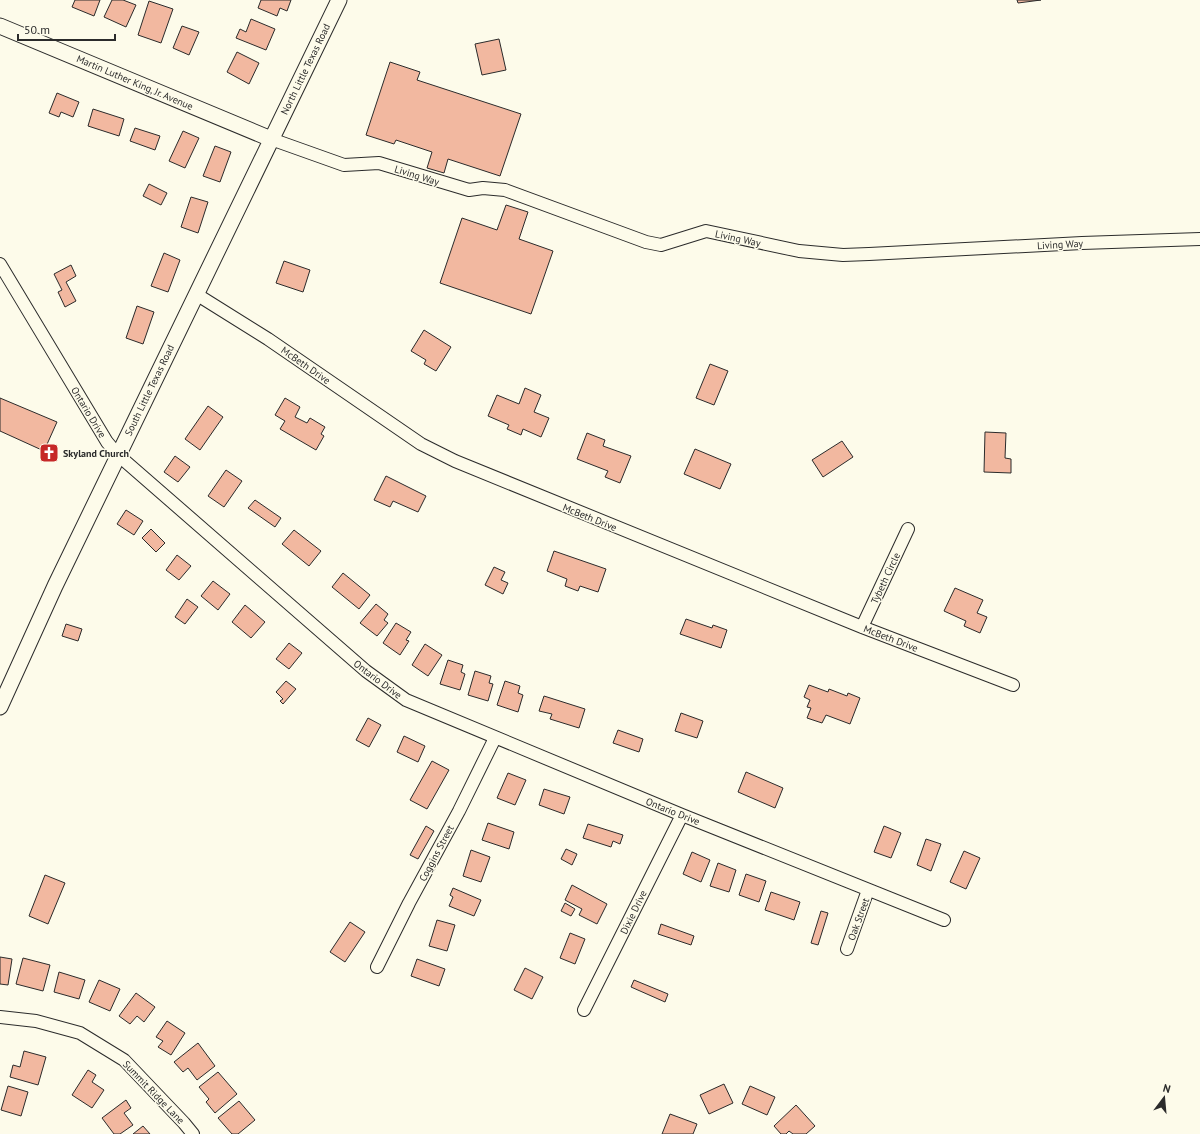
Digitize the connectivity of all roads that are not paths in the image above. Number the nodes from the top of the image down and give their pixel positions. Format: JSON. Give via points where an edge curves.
{"nodes":[{"id":1,"x":339,"y":0,"type":"edge"},
{"id":2,"x":0,"y":26,"type":"edge"},
{"id":3,"x":271,"y":139,"type":"junction"},
{"id":4,"x":1200,"y":239,"type":"edge"},
{"id":5,"x":0,"y":264,"type":"edge"},
{"id":6,"x":196,"y":294,"type":"junction"},
{"id":7,"x":118,"y":455,"type":"junction"},
{"id":8,"x":908,"y":529,"type":"dead end"},
{"id":9,"x":862,"y":628,"type":"junction"},
{"id":10,"x":1013,"y":686,"type":"dead end"},
{"id":11,"x":0,"y":707,"type":"edge"},
{"id":12,"x":495,"y":738,"type":"junction"},
{"id":13,"x":682,"y":815,"type":"junction"},
{"id":14,"x":868,"y":890,"type":"junction"},
{"id":15,"x":944,"y":920,"type":"dead end"},
{"id":16,"x":847,"y":949,"type":"dead end"},
{"id":17,"x":377,"y":967,"type":"dead end"},
{"id":18,"x":584,"y":1010,"type":"dead end"},
{"id":19,"x":0,"y":1017,"type":"edge"},
{"id":20,"x":193,"y":1134,"type":"edge"}],
"edges":[{"from":1,"to":3,"type":"street","name":"North Little Texas Road"},
{"from":2,"to":3,"type":"street","name":"Martin Luther King, Jr. Avenue"},
{"from":3,"to":4,"type":"street","name":"Living Way","via":[[344,165],[379,163],[469,190],[505,190],[646,242],[661,245],[706,231],[799,251],[843,255]]},
{"from":3,"to":6,"type":"street","name":"South Little Texas Road"},
{"from":5,"to":7,"type":"street","name":"Ontario Drive","via":[[107,442]]},
{"from":6,"to":7,"type":"street","name":"South Little Texas Road"},
{"from":6,"to":9,"type":"street","name":"McBeth Drive","via":[[268,339],[421,444],[455,461]]},
{"from":7,"to":11,"type":"street","name":"South Little Texas Road"},
{"from":7,"to":12,"type":"street","name":"Ontario Drive","via":[[366,672],[406,700]]},
{"from":8,"to":9,"type":"street","name":"Tybeth Circle"},
{"from":9,"to":10,"type":"street","name":"McBeth Drive"},
{"from":12,"to":13,"type":"street","name":"Ontario Drive"},
{"from":12,"to":17,"type":"street","name":"Coggins Street"},
{"from":13,"to":14,"type":"street","name":"Ontario Drive"},
{"from":13,"to":18,"type":"street","name":"Dixie Drive"},
{"from":14,"to":15,"type":"street","name":"Ontario Drive"},
{"from":14,"to":16,"type":"street","name":"Oak Street"},
{"from":19,"to":20,"type":"street","name":"Summit Ridge Lane","via":[[36,1021],[80,1033],[124,1060]]}]}
